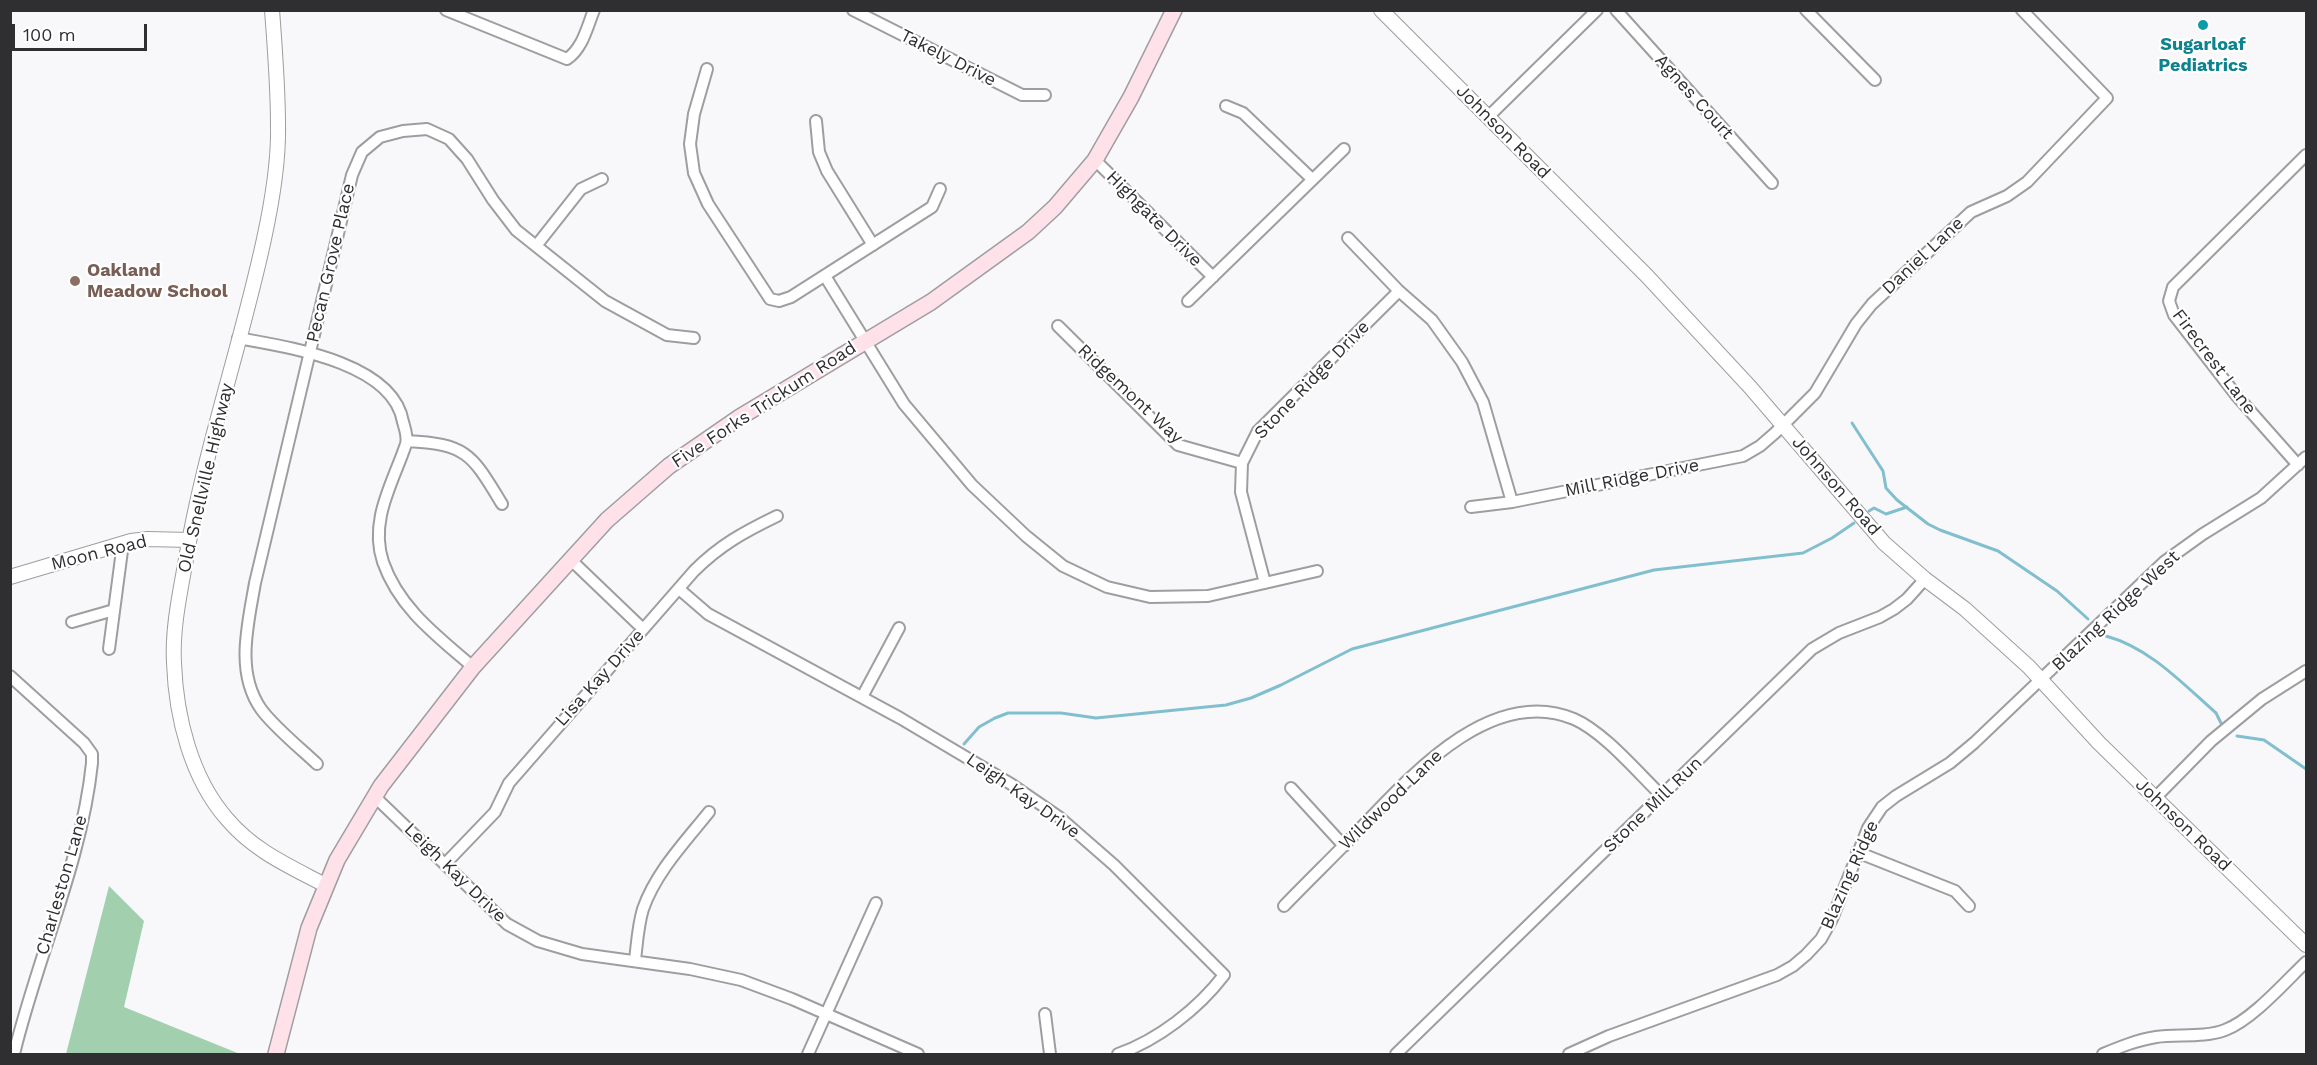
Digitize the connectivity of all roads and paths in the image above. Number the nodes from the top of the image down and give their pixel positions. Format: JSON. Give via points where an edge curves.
{"nodes":[{"id":1,"x":272,"y":10,"type":"edge"},
{"id":2,"x":446,"y":10,"type":"edge"},
{"id":3,"x":594,"y":10,"type":"edge"},
{"id":4,"x":854,"y":10,"type":"edge"},
{"id":5,"x":1174,"y":10,"type":"edge"},
{"id":6,"x":1381,"y":10,"type":"edge"},
{"id":7,"x":1598,"y":10,"type":"edge"},
{"id":8,"x":1616,"y":10,"type":"edge"},
{"id":9,"x":1806,"y":10,"type":"edge"},
{"id":10,"x":2022,"y":10,"type":"edge"},
{"id":11,"x":473,"y":16,"type":"edge"},
{"id":12,"x":707,"y":69,"type":"dead end"},
{"id":13,"x":1875,"y":80,"type":"dead end"},
{"id":14,"x":1045,"y":95,"type":"dead end"},
{"id":15,"x":1226,"y":106,"type":"dead end"},
{"id":16,"x":1488,"y":117,"type":"junction"},
{"id":17,"x":816,"y":121,"type":"dead end"},
{"id":18,"x":1344,"y":149,"type":"dead end"},
{"id":19,"x":2307,"y":155,"type":"edge"},
{"id":20,"x":1095,"y":160,"type":"junction"},
{"id":21,"x":602,"y":179,"type":"dead end"},
{"id":22,"x":1312,"y":179,"type":"junction"},
{"id":23,"x":1772,"y":183,"type":"dead end"},
{"id":24,"x":940,"y":189,"type":"dead end"},
{"id":25,"x":1348,"y":238,"type":"dead end"},
{"id":26,"x":873,"y":245,"type":"junction"},
{"id":27,"x":536,"y":246,"type":"junction"},
{"id":28,"x":825,"y":276,"type":"junction"},
{"id":29,"x":1213,"y":277,"type":"junction"},
{"id":30,"x":1399,"y":291,"type":"junction"},
{"id":31,"x":1188,"y":301,"type":"dead end"},
{"id":32,"x":1058,"y":326,"type":"dead end"},
{"id":33,"x":238,"y":338,"type":"junction"},
{"id":34,"x":694,"y":338,"type":"dead end"},
{"id":35,"x":866,"y":340,"type":"junction"},
{"id":36,"x":310,"y":352,"type":"junction"},
{"id":37,"x":1783,"y":425,"type":"junction"},
{"id":38,"x":407,"y":441,"type":"junction"},
{"id":39,"x":2302,"y":461,"type":"edge"},
{"id":40,"x":1242,"y":463,"type":"junction"},
{"id":41,"x":1512,"y":502,"type":"junction"},
{"id":42,"x":502,"y":504,"type":"dead end"},
{"id":43,"x":1472,"y":507,"type":"dead end"},
{"id":44,"x":777,"y":516,"type":"dead end"},
{"id":45,"x":189,"y":540,"type":"junction"},
{"id":46,"x":123,"y":543,"type":"junction"},
{"id":47,"x":571,"y":560,"type":"junction"},
{"id":48,"x":1317,"y":571,"type":"dead end"},
{"id":49,"x":10,"y":577,"type":"edge"},
{"id":50,"x":1925,"y":579,"type":"junction"},
{"id":51,"x":1265,"y":583,"type":"junction"},
{"id":52,"x":679,"y":589,"type":"junction"},
{"id":53,"x":114,"y":610,"type":"junction"},
{"id":54,"x":72,"y":622,"type":"dead end"},
{"id":55,"x":899,"y":628,"type":"dead end"},
{"id":56,"x":644,"y":629,"type":"junction"},
{"id":57,"x":109,"y":649,"type":"dead end"},
{"id":58,"x":473,"y":667,"type":"junction"},
{"id":59,"x":2307,"y":671,"type":"edge"},
{"id":60,"x":10,"y":676,"type":"edge"},
{"id":61,"x":2042,"y":680,"type":"junction"},
{"id":62,"x":862,"y":697,"type":"junction"},
{"id":63,"x":317,"y":764,"type":"dead end"},
{"id":64,"x":1291,"y":788,"type":"dead end"},
{"id":65,"x":374,"y":796,"type":"junction"},
{"id":66,"x":1662,"y":796,"type":"junction"},
{"id":67,"x":2155,"y":798,"type":"junction"},
{"id":68,"x":709,"y":812,"type":"dead end"},
{"id":69,"x":1344,"y":846,"type":"junction"},
{"id":70,"x":1857,"y":852,"type":"junction"},
{"id":71,"x":446,"y":863,"type":"junction"},
{"id":72,"x":325,"y":885,"type":"junction"},
{"id":73,"x":876,"y":903,"type":"dead end"},
{"id":74,"x":1284,"y":906,"type":"dead end"},
{"id":75,"x":1969,"y":906,"type":"dead end"},
{"id":76,"x":2307,"y":945,"type":"edge"},
{"id":77,"x":635,"y":960,"type":"junction"},
{"id":78,"x":2307,"y":962,"type":"edge"},
{"id":79,"x":825,"y":1014,"type":"junction"},
{"id":80,"x":1045,"y":1014,"type":"dead end"},
{"id":81,"x":14,"y":1054,"type":"edge"},
{"id":82,"x":276,"y":1054,"type":"edge"},
{"id":83,"x":808,"y":1054,"type":"edge"},
{"id":84,"x":918,"y":1054,"type":"edge"},
{"id":85,"x":1050,"y":1054,"type":"edge"},
{"id":86,"x":1118,"y":1054,"type":"edge"},
{"id":87,"x":1396,"y":1054,"type":"edge"},
{"id":88,"x":1569,"y":1054,"type":"edge"},
{"id":89,"x":2103,"y":1054,"type":"edge"}],
"edges":[{"from":1,"to":33,"type":"street","name":"Old Snellville Highway","via":[[278,126],[275,179]]},
{"from":2,"to":11,"type":"street"},
{"from":3,"to":11,"type":"street","via":[[581,43],[567,59]]},
{"from":4,"to":14,"type":"street","name":"Takely Drive","via":[[1022,95]]},
{"from":5,"to":20,"type":"main road","name":"Five Forks Trickum Road"},
{"from":6,"to":16,"type":"street","name":"Johnson Road"},
{"from":7,"to":16,"type":"street"},
{"from":8,"to":23,"type":"street","name":"Agnes Court"},
{"from":9,"to":13,"type":"street"},
{"from":10,"to":37,"type":"street","name":"Daniel Lane","via":[[2107,98],[2027,182],[1971,212],[1872,304],[1815,393]]},
{"from":12,"to":28,"type":"street","via":[[693,114],[690,144],[694,173],[708,204],[770,299],[779,302],[791,297]]},
{"from":15,"to":22,"type":"street","via":[[1244,113]]},
{"from":16,"to":37,"type":"street","name":"Johnson Road","via":[[1647,276]]},
{"from":17,"to":26,"type":"street","via":[[819,152],[827,171]]},
{"from":18,"to":22,"type":"street"},
{"from":19,"to":39,"type":"street","name":"Firecrest Lane","via":[[2173,287],[2169,301],[2174,315],[2236,395]]},
{"from":20,"to":29,"type":"street","name":"Highgate Drive"},
{"from":20,"to":35,"type":"main road","name":"Five Forks Trickum Road","via":[[1054,207],[1020,238],[931,302]]},
{"from":21,"to":27,"type":"street","via":[[581,189]]},
{"from":22,"to":29,"type":"street"},
{"from":24,"to":26,"type":"street","via":[[932,207]]},
{"from":25,"to":30,"type":"street"},
{"from":26,"to":28,"type":"street"},
{"from":27,"to":34,"type":"street","name":"Pecan Grove Place","via":[[605,301],[667,335]]},
{"from":27,"to":36,"type":"street","name":"Pecan Grove Place","via":[[516,230],[449,139],[427,129],[380,137],[362,152],[352,175]]},
{"from":28,"to":35,"type":"street"},
{"from":29,"to":31,"type":"street"},
{"from":30,"to":40,"type":"street","name":"Stone Ridge Drive","via":[[1258,431]]},
{"from":30,"to":41,"type":"street","via":[[1432,320],[1462,362],[1483,402]]},
{"from":32,"to":40,"type":"street","name":"Ridgemont Way","via":[[1178,445]]},
{"from":33,"to":36,"type":"street"},
{"from":33,"to":45,"type":"street","name":"Old Snellville Highway"},
{"from":35,"to":47,"type":"main road","name":"Five Forks Trickum Road","via":[[669,466],[607,520]]},
{"from":35,"to":51,"type":"street","via":[[904,404],[972,486],[1063,566],[1107,587],[1150,597],[1208,596]]},
{"from":36,"to":38,"type":"street","via":[[359,370],[388,393],[402,415]]},
{"from":36,"to":63,"type":"street","name":"Pecan Grove Place","via":[[255,583],[245,648],[249,684],[261,709]]},
{"from":37,"to":41,"type":"street","name":"Mill Ridge Drive","via":[[1743,456]]},
{"from":37,"to":50,"type":"street","name":"Johnson Road","via":[[1884,543]]},
{"from":38,"to":42,"type":"street","via":[[433,442],[458,449],[478,465]]},
{"from":38,"to":58,"type":"street","via":[[384,500],[378,530],[382,560],[397,593],[413,614]]},
{"from":39,"to":61,"type":"street","name":"Blazing Ridge West","via":[[2261,498],[2164,562]]},
{"from":40,"to":51,"type":"street","name":"Stone Ridge Drive","via":[[1241,492]]},
{"from":41,"to":43,"type":"street","name":"Mill Ridge Drive"},
{"from":44,"to":52,"type":"street","name":"Lisa Kay Drive","via":[[723,544]]},
{"from":45,"to":46,"type":"street","name":"Moon Road"},
{"from":45,"to":72,"type":"street","name":"Old Snellville Highway","via":[[177,612],[174,662],[178,700],[195,766],[208,794],[243,837]]},
{"from":46,"to":49,"type":"street","name":"Moon Road"},
{"from":46,"to":53,"type":"street"},
{"from":47,"to":56,"type":"street"},
{"from":47,"to":58,"type":"main road","name":"Five Forks Trickum Road"},
{"from":48,"to":51,"type":"street"},
{"from":50,"to":61,"type":"street","name":"Johnson Road"},
{"from":50,"to":66,"type":"street","name":"Stone Mill Run","via":[[1894,609],[1812,649]]},
{"from":52,"to":56,"type":"street","name":"Lisa Kay Drive"},
{"from":52,"to":62,"type":"street","name":"Leigh Kay Drive","via":[[708,614]]},
{"from":53,"to":54,"type":"street"},
{"from":53,"to":57,"type":"street"},
{"from":55,"to":62,"type":"street"},
{"from":56,"to":71,"type":"street","name":"Lisa Kay Drive","via":[[509,783],[495,812]]},
{"from":58,"to":65,"type":"main road","name":"Five Forks Trickum Road"},
{"from":59,"to":67,"type":"street","via":[[2262,699],[2211,741]]},
{"from":60,"to":81,"type":"street","name":"Charleston Lane","via":[[92,754],[80,832]]},
{"from":61,"to":67,"type":"street","name":"Johnson Road"},
{"from":61,"to":70,"type":"street","name":"Blazing Ridge","via":[[1950,762],[1882,807]]},
{"from":62,"to":86,"type":"street","name":"Leigh Kay Drive","via":[[1011,784],[1059,817],[1114,865],[1224,975],[1172,1024]]},
{"from":64,"to":69,"type":"street"},
{"from":65,"to":71,"type":"street","name":"Leigh Kay Drive"},
{"from":65,"to":72,"type":"main road","name":"Five Forks Trickum Road"},
{"from":66,"to":69,"type":"street","name":"Wildwood Lane","via":[[1592,729],[1573,719],[1536,711],[1481,726],[1454,741],[1424,765]]},
{"from":66,"to":87,"type":"street","name":"Stone Mill Run"},
{"from":67,"to":76,"type":"street","name":"Johnson Road"},
{"from":68,"to":77,"type":"street","via":[[652,890],[642,911]]},
{"from":69,"to":74,"type":"street","name":"Wildwood Lane"},
{"from":70,"to":75,"type":"street","via":[[1945,886]]},
{"from":70,"to":88,"type":"street","name":"Blazing Ridge","via":[[1821,939],[1793,966]]},
{"from":71,"to":77,"type":"street","name":"Leigh Kay Drive","via":[[496,914],[526,935],[564,950]]},
{"from":72,"to":82,"type":"main road","name":"Five Forks Trickum Road","via":[[302,951]]},
{"from":73,"to":79,"type":"street"},
{"from":77,"to":79,"type":"street","name":"Leigh Kay Drive","via":[[741,980]]},
{"from":78,"to":89,"type":"street","via":[[2249,1015],[2225,1030],[2156,1037]]},
{"from":79,"to":83,"type":"street"},
{"from":79,"to":84,"type":"street","name":"Leigh Kay Drive"},
{"from":80,"to":85,"type":"street"}]}
